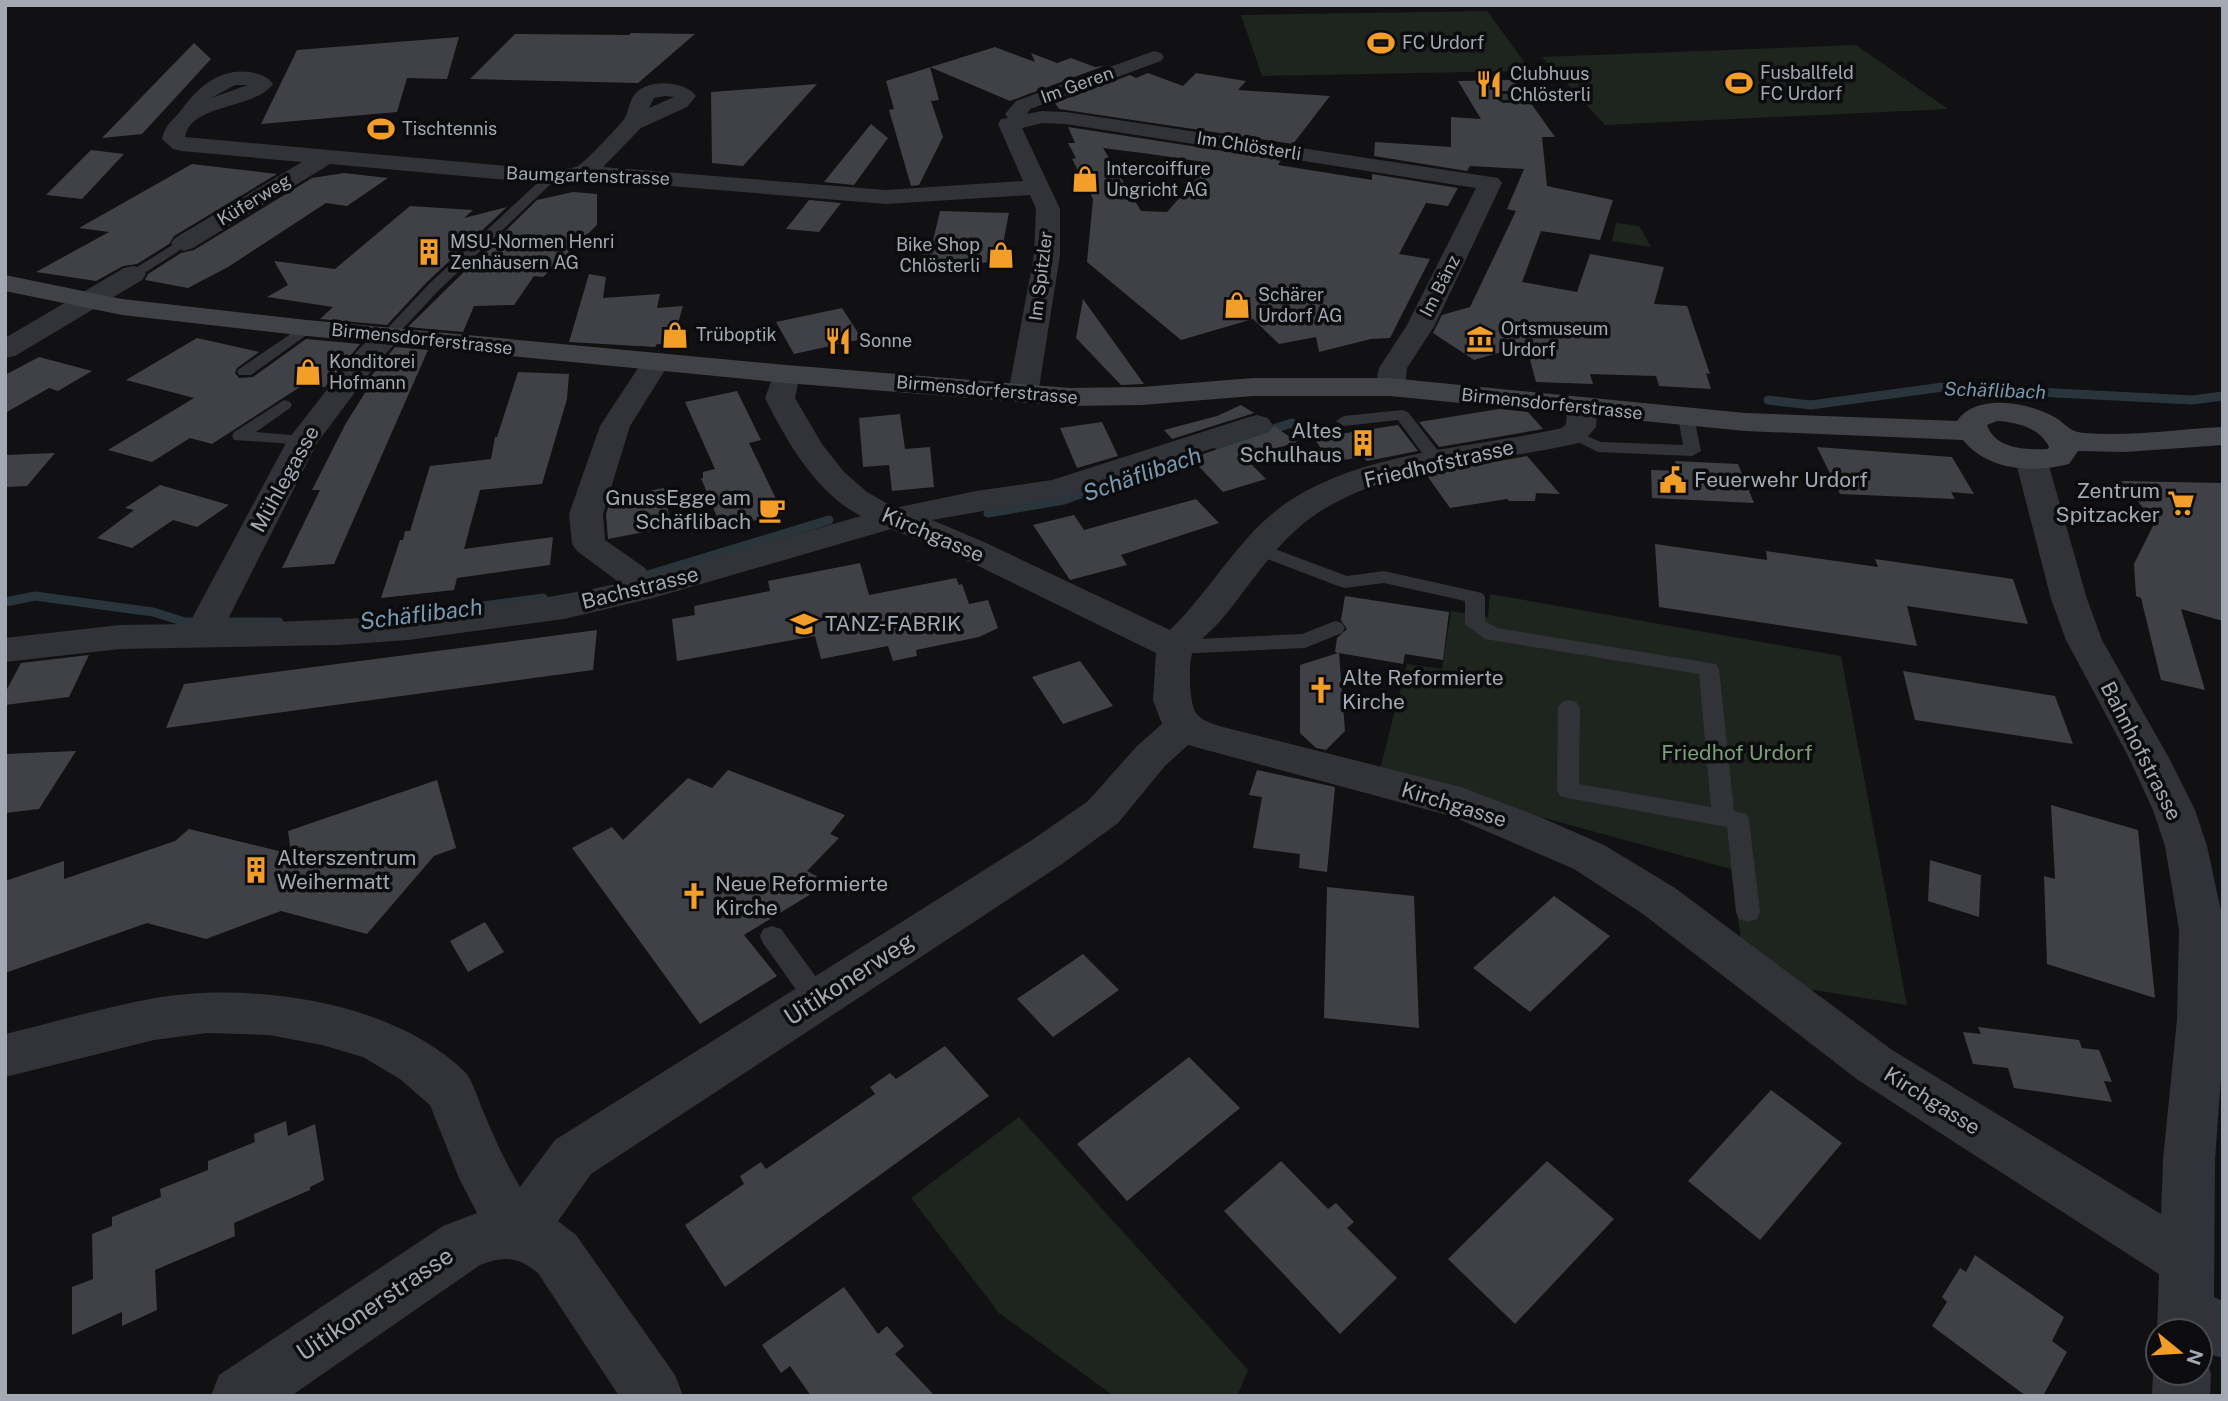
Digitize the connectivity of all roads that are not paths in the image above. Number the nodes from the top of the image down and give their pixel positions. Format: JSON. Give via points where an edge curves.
{"nodes":[{"id":1,"x":1154,"y":57,"type":"dead end"},
{"id":2,"x":1570,"y":96,"type":"dead end"},
{"id":3,"x":1503,"y":97,"type":"dead end"},
{"id":4,"x":191,"y":113,"type":"dead end"},
{"id":5,"x":633,"y":123,"type":"dead end"},
{"id":6,"x":1009,"y":124,"type":"junction"},
{"id":7,"x":324,"y":158,"type":"junction"},
{"id":8,"x":585,"y":172,"type":"junction"},
{"id":9,"x":551,"y":177,"type":"junction"},
{"id":10,"x":1490,"y":183,"type":"joint"},
{"id":11,"x":1038,"y":187,"type":"junction"},
{"id":12,"x":179,"y":246,"type":"joint"},
{"id":13,"x":133,"y":274,"type":"joint"},
{"id":14,"x":5,"y":284,"type":"edge"},
{"id":15,"x":91,"y":301,"type":"junction"},
{"id":16,"x":307,"y":328,"type":"junction"},
{"id":17,"x":388,"y":336,"type":"junction"},
{"id":18,"x":5,"y":350,"type":"edge"},
{"id":19,"x":656,"y":362,"type":"junction"},
{"id":20,"x":245,"y":372,"type":"dead end"},
{"id":21,"x":786,"y":374,"type":"junction"},
{"id":22,"x":1390,"y":387,"type":"junction"},
{"id":23,"x":1023,"y":394,"type":"junction"},
{"id":24,"x":284,"y":405,"type":"dead end"},
{"id":25,"x":1344,"y":421,"type":"dead end"},
{"id":26,"x":1577,"y":422,"type":"junction"},
{"id":27,"x":1257,"y":424,"type":"dead end"},
{"id":28,"x":1972,"y":431,"type":"junction"},
{"id":29,"x":2223,"y":436,"type":"edge"},
{"id":30,"x":302,"y":441,"type":"junction"},
{"id":31,"x":2047,"y":450,"type":"junction"},
{"id":32,"x":1436,"y":460,"type":"junction"},
{"id":33,"x":888,"y":519,"type":"junction"},
{"id":34,"x":1256,"y":548,"type":"junction"},
{"id":35,"x":637,"y":583,"type":"junction"},
{"id":36,"x":207,"y":625,"type":"junction"},
{"id":37,"x":1335,"y":628,"type":"dead end"},
{"id":38,"x":1175,"y":647,"type":"junction"},
{"id":39,"x":5,"y":650,"type":"edge"},
{"id":40,"x":1569,"y":707,"type":"dead end"},
{"id":41,"x":1184,"y":726,"type":"junction"},
{"id":42,"x":1723,"y":817,"type":"junction"},
{"id":43,"x":1748,"y":912,"type":"dead end"},
{"id":44,"x":772,"y":936,"type":"dead end"},
{"id":45,"x":818,"y":1000,"type":"junction"},
{"id":46,"x":5,"y":1056,"type":"edge"},
{"id":47,"x":518,"y":1233,"type":"junction"},
{"id":48,"x":2196,"y":1309,"type":"edge"},
{"id":49,"x":240,"y":1396,"type":"edge"},
{"id":50,"x":654,"y":1396,"type":"edge"}],
"edges":[{"from":1,"to":6,"type":"street","name":"Im Geren","via":[[1023,105]]},
{"from":2,"to":3,"type":"lane"},
{"from":4,"to":7,"type":"street","name":"Baumgartenstrasse","via":[[173,134],[181,144]]},
{"from":5,"to":8,"type":"street"},
{"from":6,"to":10,"type":"street","name":"Im Chlösterli","via":[[1042,117],[1066,118]]},
{"from":6,"to":11,"type":"street","name":"Im Spitzler"},
{"from":7,"to":9,"type":"street","name":"Baumgartenstrasse"},
{"from":7,"to":12,"type":"street","name":"Küferweg"},
{"from":8,"to":9,"type":"street","name":"Baumgartenstrasse"},
{"from":8,"to":11,"type":"street","name":"Baumgartenstrasse","via":[[886,197]]},
{"from":9,"to":17,"type":"lane"},
{"from":10,"to":22,"type":"street","name":"Im Bänz","via":[[1421,325],[1393,368]]},
{"from":11,"to":23,"type":"street","name":"Im Spitzler","via":[[1048,209],[1047,255]]},
{"from":12,"to":13,"type":"lane","name":"Küferweg"},
{"from":13,"to":15,"type":"street","name":"Küferweg"},
{"from":14,"to":15,"type":"main road","name":"Birmensdorferstrasse"},
{"from":15,"to":16,"type":"main road","name":"Birmensdorferstrasse"},
{"from":15,"to":18,"type":"street"},
{"from":16,"to":17,"type":"main road","name":"Birmensdorferstrasse"},
{"from":16,"to":20,"type":"lane"},
{"from":17,"to":19,"type":"main road","name":"Birmensdorferstrasse"},
{"from":17,"to":30,"type":"street","name":"Mühlegasse"},
{"from":19,"to":21,"type":"main road","name":"Birmensdorferstrasse"},
{"from":19,"to":35,"type":"street","via":[[615,426],[586,514],[589,544]]},
{"from":21,"to":23,"type":"main road","name":"Birmensdorferstrasse"},
{"from":21,"to":33,"type":"street","name":"Kirchgasse","via":[[780,398],[816,459],[832,480]]},
{"from":22,"to":23,"type":"main road","name":"Birmensdorferstrasse","via":[[1253,387],[1101,398]]},
{"from":22,"to":26,"type":"main road","name":"Birmensdorferstrasse"},
{"from":24,"to":30,"type":"lane","via":[[240,436]]},
{"from":25,"to":32,"type":"lane","via":[[1402,415]]},
{"from":26,"to":28,"type":"main road","name":"Birmensdorferstrasse","via":[[1686,417]]},
{"from":26,"to":32,"type":"street","name":"Friedhofstrasse"},
{"from":27,"to":33,"type":"street","name":"Bachstrasse","via":[[1057,489]]},
{"from":28,"to":31,"type":"main road","via":[[1991,448]]},
{"from":28,"to":31,"type":"main road","via":[[1971,423],[1977,417],[2002,413],[2039,422],[2057,433]]},
{"from":29,"to":31,"type":"main road"},
{"from":30,"to":36,"type":"street","name":"Mühlegasse"},
{"from":31,"to":48,"type":"street","name":"Bahnhofstrasse","via":[[2068,599],[2084,640],[2174,810],[2200,917],[2201,1019],[2189,1160]]},
{"from":32,"to":34,"type":"street","name":"Friedhofstrasse","via":[[1367,478],[1319,497]]},
{"from":33,"to":35,"type":"street","name":"Bachstrasse"},
{"from":33,"to":38,"type":"street","name":"Kirchgasse","via":[[941,534]]},
{"from":34,"to":38,"type":"street","name":"Friedhofstrasse","via":[[1210,610]]},
{"from":34,"to":42,"type":"lane","via":[[1345,582],[1384,577],[1475,597],[1475,624],[1492,634],[1709,669]]},
{"from":35,"to":36,"type":"street","name":"Bachstrasse","via":[[564,607],[408,628],[338,633]]},
{"from":36,"to":39,"type":"street","name":"Bachstrasse"},
{"from":37,"to":38,"type":"lane","via":[[1305,641]]},
{"from":38,"to":41,"type":"street","via":[[1172,689],[1175,713]]},
{"from":40,"to":42,"type":"lane","via":[[1568,790]]},
{"from":41,"to":45,"type":"street","name":"Uitikonerweg","via":[[1103,812]]},
{"from":41,"to":48,"type":"street","name":"Kirchgasse","via":[[1211,738],[1461,803],[1600,864],[1659,901]]},
{"from":42,"to":43,"type":"lane","via":[[1738,820]]},
{"from":44,"to":45,"type":"lane"},
{"from":45,"to":47,"type":"street","name":"Uitikonerweg","via":[[573,1157]]},
{"from":46,"to":47,"type":"street","via":[[154,1020],[208,1013],[282,1017],[377,1040],[449,1090],[485,1178]]},
{"from":47,"to":49,"type":"street","name":"Uitikonerstrasse","via":[[491,1234],[462,1245]]},
{"from":47,"to":50,"type":"street","via":[[541,1241],[557,1254]]}]}
